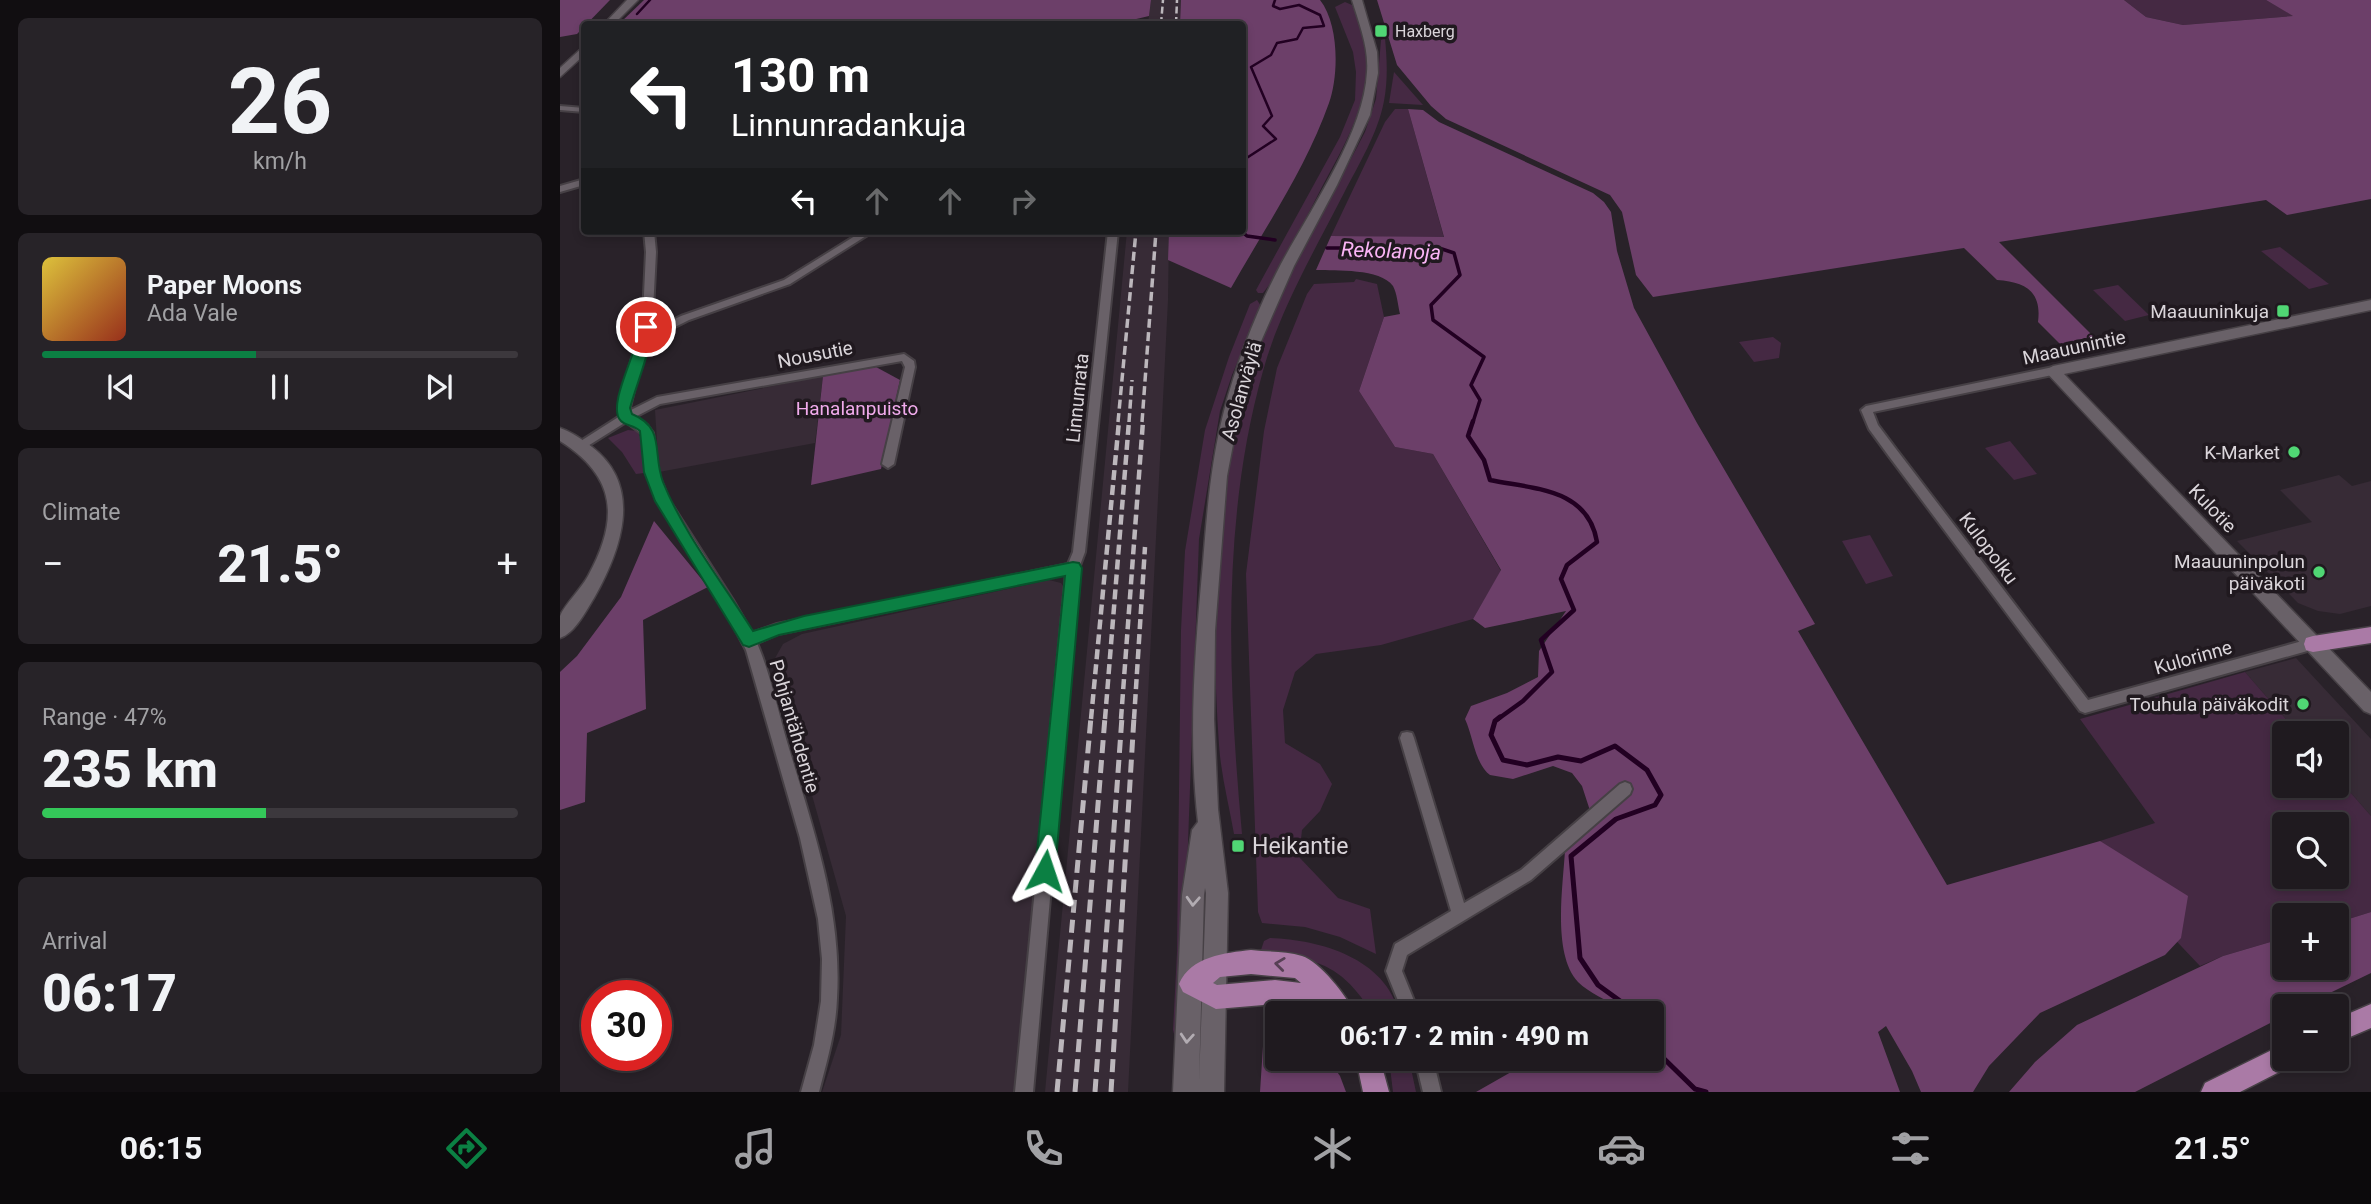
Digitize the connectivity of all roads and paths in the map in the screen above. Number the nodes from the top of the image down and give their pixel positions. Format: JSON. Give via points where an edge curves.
{"nodes":[{"id":1,"x":633,"y":0,"type":"edge"},
{"id":2,"x":1358,"y":2,"type":"edge"},
{"id":3,"x":612,"y":21,"type":"edge"},
{"id":4,"x":581,"y":52,"type":"edge"},
{"id":5,"x":560,"y":74,"type":"edge"},
{"id":6,"x":560,"y":108,"type":"edge"},
{"id":7,"x":581,"y":110,"type":"edge"},
{"id":8,"x":581,"y":183,"type":"dead end"},
{"id":9,"x":560,"y":189,"type":"edge"},
{"id":10,"x":649,"y":235,"type":"edge"},
{"id":11,"x":862,"y":235,"type":"edge"},
{"id":12,"x":1113,"y":235,"type":"edge"},
{"id":13,"x":2371,"y":305,"type":"edge"},
{"id":14,"x":647,"y":337,"type":"junction"},
{"id":15,"x":2053,"y":371,"type":"junction"},
{"id":16,"x":1866,"y":410,"type":"joint"},
{"id":17,"x":626,"y":417,"type":"junction"},
{"id":18,"x":560,"y":434,"type":"edge"},
{"id":19,"x":579,"y":446,"type":"junction"},
{"id":20,"x":888,"y":464,"type":"dead end"},
{"id":21,"x":1073,"y":568,"type":"junction"},
{"id":22,"x":560,"y":630,"type":"edge"},
{"id":23,"x":2371,"y":635,"type":"edge"},
{"id":24,"x":749,"y":640,"type":"junction"},
{"id":25,"x":2313,"y":644,"type":"junction"},
{"id":26,"x":2371,"y":705,"type":"edge"},
{"id":27,"x":2085,"y":707,"type":"joint"},
{"id":28,"x":1407,"y":738,"type":"dead end"},
{"id":29,"x":1625,"y":789,"type":"dead end"},
{"id":30,"x":1206,"y":809,"type":"junction"},
{"id":31,"x":1460,"y":915,"type":"junction"},
{"id":32,"x":1216,"y":966,"type":"junction"},
{"id":33,"x":1191,"y":984,"type":"junction"},
{"id":34,"x":1216,"y":997,"type":"junction"},
{"id":35,"x":1314,"y":1001,"type":"edge"},
{"id":36,"x":1332,"y":1001,"type":"edge"},
{"id":37,"x":1406,"y":1001,"type":"edge"},
{"id":38,"x":2371,"y":1016,"type":"edge"},
{"id":39,"x":2349,"y":1025,"type":"edge"},
{"id":40,"x":2272,"y":1062,"type":"edge"},
{"id":41,"x":1371,"y":1071,"type":"edge"},
{"id":42,"x":1427,"y":1071,"type":"edge"},
{"id":43,"x":810,"y":1092,"type":"edge"},
{"id":44,"x":1024,"y":1092,"type":"edge"},
{"id":45,"x":1186,"y":1092,"type":"edge"},
{"id":46,"x":1211,"y":1092,"type":"edge"},
{"id":47,"x":1376,"y":1092,"type":"edge"},
{"id":48,"x":1432,"y":1092,"type":"edge"},
{"id":49,"x":2214,"y":1092,"type":"edge"}],
"edges":[{"from":1,"to":3,"type":"main road"},
{"from":2,"to":30,"type":"main road","name":"Asolanväylä","via":[[1373,52],[1364,115],[1287,265],[1248,355],[1219,476],[1206,631]]},
{"from":4,"to":5,"type":"main road"},
{"from":6,"to":7,"type":"street"},
{"from":8,"to":9,"type":"street"},
{"from":10,"to":14,"type":"street"},
{"from":11,"to":14,"type":"street","via":[[786,282]]},
{"from":12,"to":21,"type":"street","name":"Linnunrata","via":[[1079,552]]},
{"from":13,"to":15,"type":"main road","name":"Maauunintie"},
{"from":14,"to":17,"type":"street","via":[[623,408]]},
{"from":15,"to":16,"type":"street","name":"Maauunintie"},
{"from":15,"to":25,"type":"main road","name":"Kulotie"},
{"from":16,"to":27,"type":"street","name":"Kulopolku","via":[[1873,426]]},
{"from":17,"to":19,"type":"street"},
{"from":17,"to":20,"type":"street","name":"Nousutie","via":[[657,401],[904,357],[910,367]]},
{"from":17,"to":24,"type":"street","name":"Pohjantähdentie","via":[[647,430],[652,472],[663,501]]},
{"from":18,"to":19,"type":"main road"},
{"from":19,"to":22,"type":"main road","via":[[607,473],[617,506],[603,567]]},
{"from":21,"to":24,"type":"street","via":[[777,629]]},
{"from":21,"to":44,"type":"street","name":"Linnunrata"},
{"from":23,"to":25,"type":"main road"},
{"from":24,"to":43,"type":"street","name":"Pohjantähdentie","via":[[822,887],[831,943],[831,1002],[822,1056]]},
{"from":25,"to":26,"type":"main road","name":"Kulotie"},
{"from":25,"to":27,"type":"street","name":"Kulorinne"},
{"from":28,"to":31,"type":"street"},
{"from":29,"to":31,"type":"street","via":[[1526,875]]},
{"from":30,"to":32,"type":"main road","name":"Asolanväylä","via":[[1217,893]]},
{"from":30,"to":33,"type":"main road","name":"Asolanväylä","one_way":true,"via":[[1193,895]]},
{"from":31,"to":37,"type":"street","via":[[1401,950],[1395,971]]},
{"from":32,"to":33,"type":"main road"},
{"from":32,"to":34,"type":"main road","name":"Asolanväylä"},
{"from":36,"to":32,"type":"main road","one_way":true,"via":[[1300,967],[1251,962]]},
{"from":33,"to":34,"type":"main road"},
{"from":33,"to":45,"type":"main road","name":"Asolanväylä","one_way":true},
{"from":34,"to":35,"type":"main road","via":[[1275,992]]},
{"from":34,"to":46,"type":"main road","name":"Asolanväylä"},
{"from":38,"to":39,"type":"main road"},
{"from":40,"to":49,"type":"main road"},
{"from":41,"to":47,"type":"main road"},
{"from":42,"to":48,"type":"street"}]}
